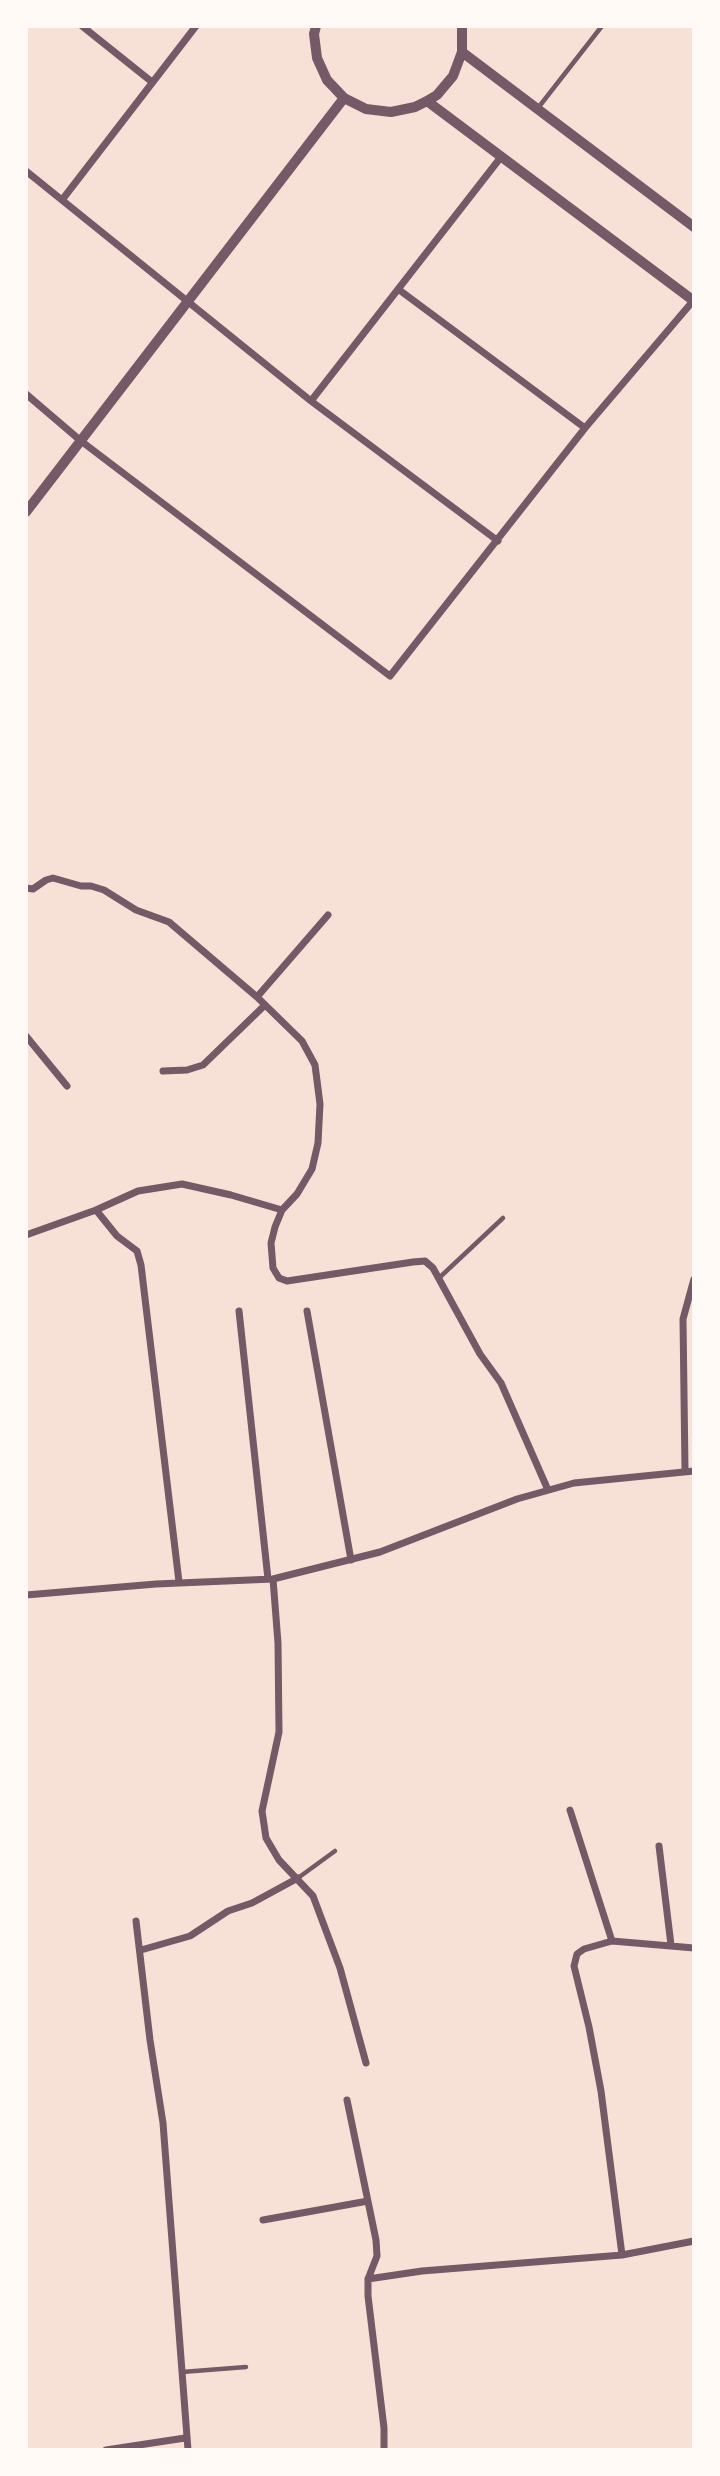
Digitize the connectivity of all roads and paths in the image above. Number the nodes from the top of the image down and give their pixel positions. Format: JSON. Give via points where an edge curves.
{"nodes":[{"id":1,"x":82,"y":26,"type":"edge"},
{"id":2,"x":196,"y":26,"type":"edge"},
{"id":3,"x":463,"y":26,"type":"edge"},
{"id":4,"x":603,"y":26,"type":"edge"},
{"id":5,"x":312,"y":29,"type":"edge"},
{"id":6,"x":462,"y":52,"type":"junction"},
{"id":7,"x":152,"y":82,"type":"junction"},
{"id":8,"x":344,"y":97,"type":"junction"},
{"id":9,"x":426,"y":101,"type":"junction"},
{"id":10,"x":537,"y":109,"type":"junction"},
{"id":11,"x":501,"y":157,"type":"junction"},
{"id":12,"x":26,"y":172,"type":"edge"},
{"id":13,"x":62,"y":200,"type":"junction"},
{"id":14,"x":694,"y":227,"type":"edge"},
{"id":15,"x":398,"y":289,"type":"junction"},
{"id":16,"x":694,"y":301,"type":"edge"},
{"id":17,"x":187,"y":302,"type":"junction"},
{"id":18,"x":26,"y":394,"type":"edge"},
{"id":19,"x":311,"y":401,"type":"junction"},
{"id":20,"x":585,"y":428,"type":"junction"},
{"id":21,"x":81,"y":441,"type":"junction"},
{"id":22,"x":26,"y":512,"type":"edge"},
{"id":23,"x":498,"y":541,"type":"junction"},
{"id":24,"x":26,"y":888,"type":"edge"},
{"id":25,"x":328,"y":915,"type":"dead end"},
{"id":26,"x":257,"y":998,"type":"junction"},
{"id":27,"x":265,"y":1005,"type":"junction"},
{"id":28,"x":26,"y":1036,"type":"edge"},
{"id":29,"x":163,"y":1071,"type":"dead end"},
{"id":30,"x":66,"y":1086,"type":"dead end"},
{"id":31,"x":96,"y":1210,"type":"junction"},
{"id":32,"x":282,"y":1210,"type":"junction"},
{"id":33,"x":503,"y":1219,"type":"dead end"},
{"id":34,"x":26,"y":1235,"type":"edge"},
{"id":35,"x":439,"y":1278,"type":"junction"},
{"id":36,"x":694,"y":1279,"type":"edge"},
{"id":37,"x":239,"y":1311,"type":"dead end"},
{"id":38,"x":307,"y":1311,"type":"dead end"},
{"id":39,"x":685,"y":1471,"type":"junction"},
{"id":40,"x":694,"y":1471,"type":"edge"},
{"id":41,"x":548,"y":1490,"type":"junction"},
{"id":42,"x":351,"y":1560,"type":"junction"},
{"id":43,"x":271,"y":1579,"type":"junction"},
{"id":44,"x":179,"y":1582,"type":"junction"},
{"id":45,"x":26,"y":1595,"type":"edge"},
{"id":46,"x":570,"y":1810,"type":"dead end"},
{"id":47,"x":659,"y":1846,"type":"dead end"},
{"id":48,"x":335,"y":1851,"type":"dead end"},
{"id":49,"x":298,"y":1878,"type":"junction"},
{"id":50,"x":136,"y":1921,"type":"dead end"},
{"id":51,"x":612,"y":1941,"type":"junction"},
{"id":52,"x":671,"y":1945,"type":"junction"},
{"id":53,"x":694,"y":1948,"type":"edge"},
{"id":54,"x":141,"y":1950,"type":"junction"},
{"id":55,"x":366,"y":2063,"type":"dead end"},
{"id":56,"x":346,"y":2100,"type":"dead end"},
{"id":57,"x":368,"y":2201,"type":"junction"},
{"id":58,"x":263,"y":2220,"type":"dead end"},
{"id":59,"x":694,"y":2241,"type":"edge"},
{"id":60,"x":622,"y":2255,"type":"junction"},
{"id":61,"x":368,"y":2278,"type":"junction"},
{"id":62,"x":246,"y":2367,"type":"dead end"},
{"id":63,"x":181,"y":2372,"type":"junction"},
{"id":64,"x":186,"y":2438,"type":"junction"},
{"id":65,"x":106,"y":2450,"type":"edge"},
{"id":66,"x":188,"y":2450,"type":"edge"},
{"id":67,"x":384,"y":2450,"type":"edge"}],
"edges":[{"from":1,"to":7,"type":"street"},
{"from":2,"to":7,"type":"street"},
{"from":3,"to":6,"type":"street"},
{"from":4,"to":10,"type":"lane"},
{"from":5,"to":8,"type":"street","via":[[327,80]]},
{"from":6,"to":9,"type":"street","via":[[453,76]]},
{"from":6,"to":10,"type":"street"},
{"from":7,"to":13,"type":"street"},
{"from":8,"to":9,"type":"street","via":[[366,109],[391,112]]},
{"from":8,"to":17,"type":"street"},
{"from":9,"to":11,"type":"street"},
{"from":10,"to":14,"type":"street"},
{"from":11,"to":15,"type":"street"},
{"from":11,"to":16,"type":"street"},
{"from":12,"to":13,"type":"street"},
{"from":13,"to":17,"type":"street"},
{"from":15,"to":19,"type":"street"},
{"from":15,"to":20,"type":"street"},
{"from":16,"to":20,"type":"street"},
{"from":17,"to":19,"type":"street"},
{"from":17,"to":21,"type":"street"},
{"from":18,"to":21,"type":"street"},
{"from":19,"to":23,"type":"street"},
{"from":20,"to":23,"type":"street"},
{"from":21,"to":22,"type":"street"},
{"from":21,"to":23,"type":"street","via":[[390,676]]},
{"from":24,"to":26,"type":"street","via":[[33,890],[53,878],[104,890],[136,910],[169,922]]},
{"from":25,"to":26,"type":"street"},
{"from":26,"to":27,"type":"street"},
{"from":27,"to":29,"type":"street","via":[[203,1065]]},
{"from":27,"to":32,"type":"street","via":[[302,1041],[314,1065],[320,1104],[312,1169]]},
{"from":28,"to":30,"type":"street"},
{"from":31,"to":32,"type":"street","via":[[138,1191],[182,1184]]},
{"from":31,"to":34,"type":"street"},
{"from":31,"to":44,"type":"street","via":[[117,1236],[137,1251],[141,1265]]},
{"from":32,"to":35,"type":"street","via":[[271,1243],[273,1268],[279,1278],[287,1281],[425,1261]]},
{"from":33,"to":35,"type":"lane"},
{"from":35,"to":41,"type":"street","via":[[501,1383]]},
{"from":36,"to":39,"type":"street","via":[[683,1319]]},
{"from":37,"to":43,"type":"street"},
{"from":38,"to":42,"type":"street"},
{"from":39,"to":40,"type":"street"},
{"from":39,"to":41,"type":"street"},
{"from":41,"to":42,"type":"street"},
{"from":42,"to":43,"type":"street"},
{"from":43,"to":44,"type":"street"},
{"from":43,"to":49,"type":"street","via":[[278,1643],[279,1732],[262,1811],[266,1838],[279,1860]]},
{"from":44,"to":45,"type":"street"},
{"from":46,"to":51,"type":"street"},
{"from":47,"to":52,"type":"street"},
{"from":48,"to":49,"type":"lane"},
{"from":49,"to":54,"type":"street","via":[[228,1911],[190,1936]]},
{"from":49,"to":55,"type":"street","via":[[313,1896],[328,1932]]},
{"from":50,"to":54,"type":"street"},
{"from":51,"to":52,"type":"street"},
{"from":51,"to":60,"type":"street","via":[[577,1954],[574,1966],[601,2091]]},
{"from":52,"to":53,"type":"street"},
{"from":54,"to":63,"type":"street","via":[[163,2123]]},
{"from":56,"to":57,"type":"street"},
{"from":57,"to":58,"type":"street"},
{"from":57,"to":61,"type":"street","via":[[377,2256]]},
{"from":59,"to":60,"type":"street"},
{"from":60,"to":61,"type":"street"},
{"from":61,"to":67,"type":"street"},
{"from":62,"to":63,"type":"lane"},
{"from":63,"to":64,"type":"street"},
{"from":64,"to":65,"type":"street"},
{"from":64,"to":66,"type":"street"}]}
